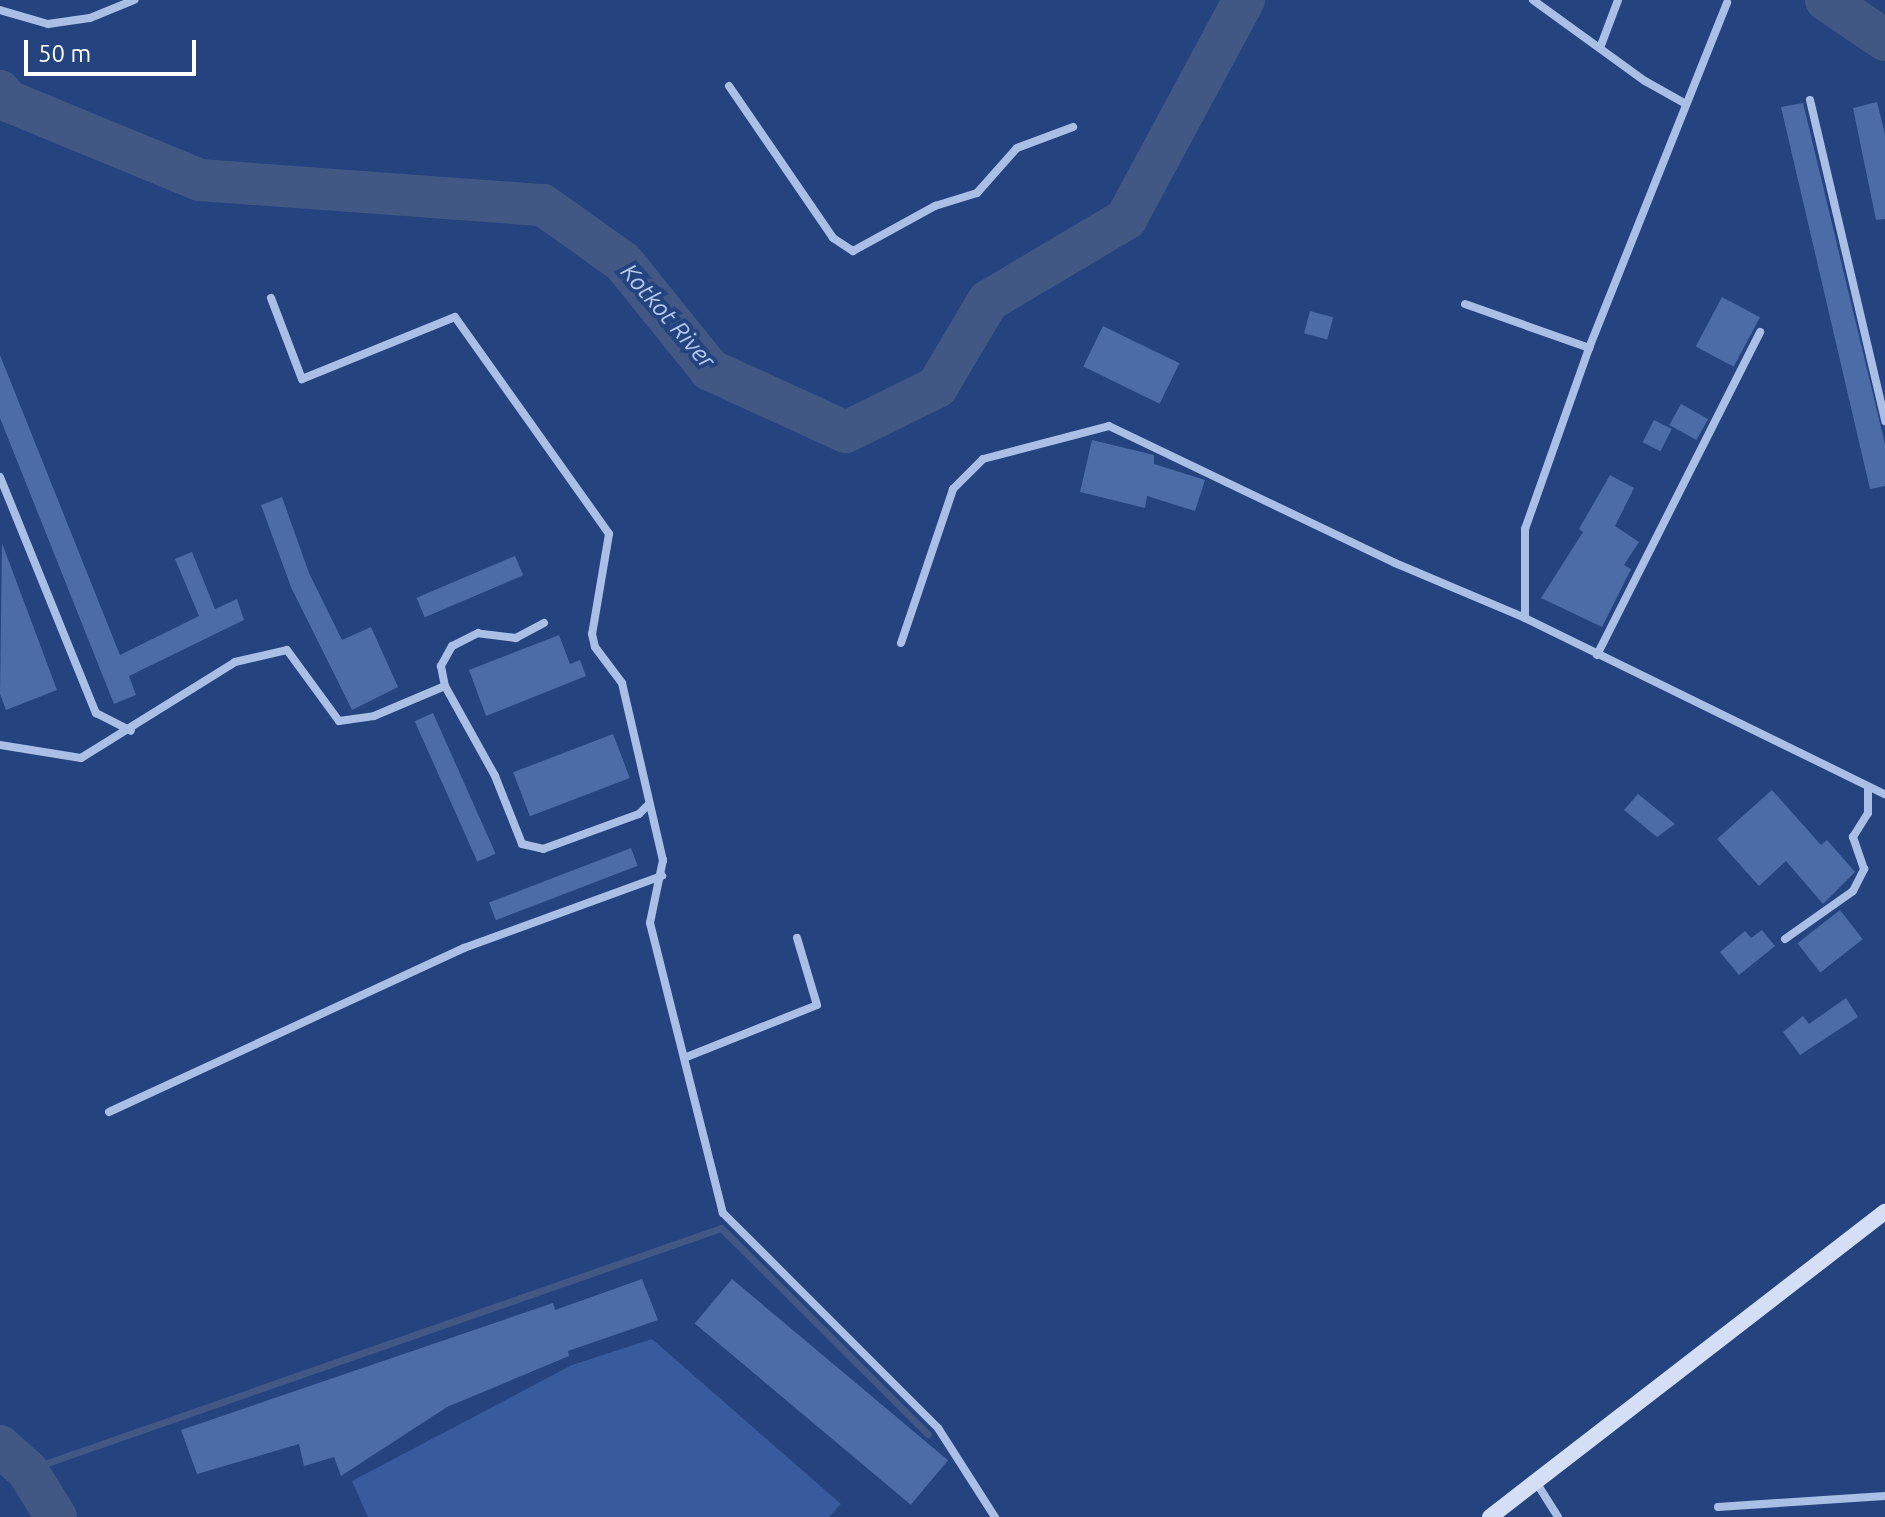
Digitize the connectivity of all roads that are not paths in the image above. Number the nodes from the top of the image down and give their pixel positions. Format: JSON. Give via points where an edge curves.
{"nodes":[{"id":1,"x":134,"y":0,"type":"edge"},
{"id":2,"x":1533,"y":0,"type":"edge"},
{"id":3,"x":1618,"y":0,"type":"edge"},
{"id":4,"x":1727,"y":3,"type":"dead end"},
{"id":5,"x":0,"y":10,"type":"edge"},
{"id":6,"x":1600,"y":48,"type":"junction"},
{"id":7,"x":729,"y":86,"type":"dead end"},
{"id":8,"x":1810,"y":100,"type":"dead end"},
{"id":9,"x":1686,"y":104,"type":"junction"},
{"id":10,"x":1073,"y":127,"type":"dead end"},
{"id":11,"x":271,"y":298,"type":"dead end"},
{"id":12,"x":1465,"y":304,"type":"dead end"},
{"id":13,"x":1760,"y":332,"type":"dead end"},
{"id":14,"x":1589,"y":348,"type":"junction"},
{"id":15,"x":1885,"y":363,"type":"edge"},
{"id":16,"x":1873,"y":367,"type":"junction"},
{"id":17,"x":1885,"y":421,"type":"edge"},
{"id":18,"x":0,"y":477,"type":"edge"},
{"id":19,"x":1525,"y":618,"type":"junction"},
{"id":20,"x":544,"y":623,"type":"dead end"},
{"id":21,"x":901,"y":643,"type":"dead end"},
{"id":22,"x":1597,"y":655,"type":"junction"},
{"id":23,"x":445,"y":686,"type":"junction"},
{"id":24,"x":131,"y":731,"type":"junction"},
{"id":25,"x":0,"y":745,"type":"edge"},
{"id":26,"x":1868,"y":788,"type":"junction"},
{"id":27,"x":1885,"y":794,"type":"edge"},
{"id":28,"x":648,"y":805,"type":"junction"},
{"id":29,"x":662,"y":876,"type":"junction"},
{"id":30,"x":797,"y":938,"type":"dead end"},
{"id":31,"x":1785,"y":939,"type":"dead end"},
{"id":32,"x":684,"y":1058,"type":"junction"},
{"id":33,"x":109,"y":1112,"type":"dead end"},
{"id":34,"x":1885,"y":1212,"type":"edge"},
{"id":35,"x":1536,"y":1482,"type":"junction"},
{"id":36,"x":1885,"y":1496,"type":"edge"},
{"id":37,"x":1718,"y":1507,"type":"dead end"},
{"id":38,"x":995,"y":1517,"type":"edge"},
{"id":39,"x":1490,"y":1517,"type":"edge"},
{"id":40,"x":1558,"y":1517,"type":"edge"}],
"edges":[{"from":1,"to":5,"type":"street","via":[[90,18],[48,24]]},
{"from":2,"to":6,"type":"street"},
{"from":3,"to":6,"type":"street"},
{"from":4,"to":9,"type":"street"},
{"from":6,"to":9,"type":"street"},
{"from":7,"to":10,"type":"street","via":[[833,238],[853,251],[935,206],[977,193],[1017,148]]},
{"from":8,"to":16,"type":"street"},
{"from":9,"to":14,"type":"street"},
{"from":11,"to":28,"type":"street","via":[[302,379],[455,317],[609,534],[592,634],[595,647],[622,683]]},
{"from":12,"to":14,"type":"street"},
{"from":13,"to":22,"type":"street"},
{"from":14,"to":19,"type":"street","via":[[1525,529]]},
{"from":15,"to":16,"type":"street"},
{"from":16,"to":17,"type":"street"},
{"from":18,"to":24,"type":"street","via":[[96,713]]},
{"from":19,"to":21,"type":"street","via":[[1395,563],[1109,426],[983,459],[953,489]]},
{"from":19,"to":22,"type":"street"},
{"from":20,"to":23,"type":"street","via":[[516,638],[478,633],[452,646],[441,666]]},
{"from":22,"to":26,"type":"street"},
{"from":23,"to":24,"type":"street","via":[[374,716],[339,721],[287,650],[235,662]]},
{"from":23,"to":28,"type":"street","via":[[495,776],[522,844],[543,849],[639,814]]},
{"from":24,"to":25,"type":"street","via":[[81,758]]},
{"from":26,"to":27,"type":"street"},
{"from":26,"to":31,"type":"street","via":[[1868,813],[1853,837],[1864,869],[1853,891]]},
{"from":28,"to":29,"type":"street","via":[[663,860]]},
{"from":29,"to":32,"type":"street","via":[[650,923]]},
{"from":29,"to":33,"type":"street","via":[[464,948]]},
{"from":30,"to":32,"type":"street","via":[[817,1005]]},
{"from":32,"to":38,"type":"street","via":[[723,1213],[938,1428]]},
{"from":34,"to":35,"type":"street"},
{"from":35,"to":39,"type":"street"},
{"from":35,"to":40,"type":"street"},
{"from":36,"to":37,"type":"street"}]}
